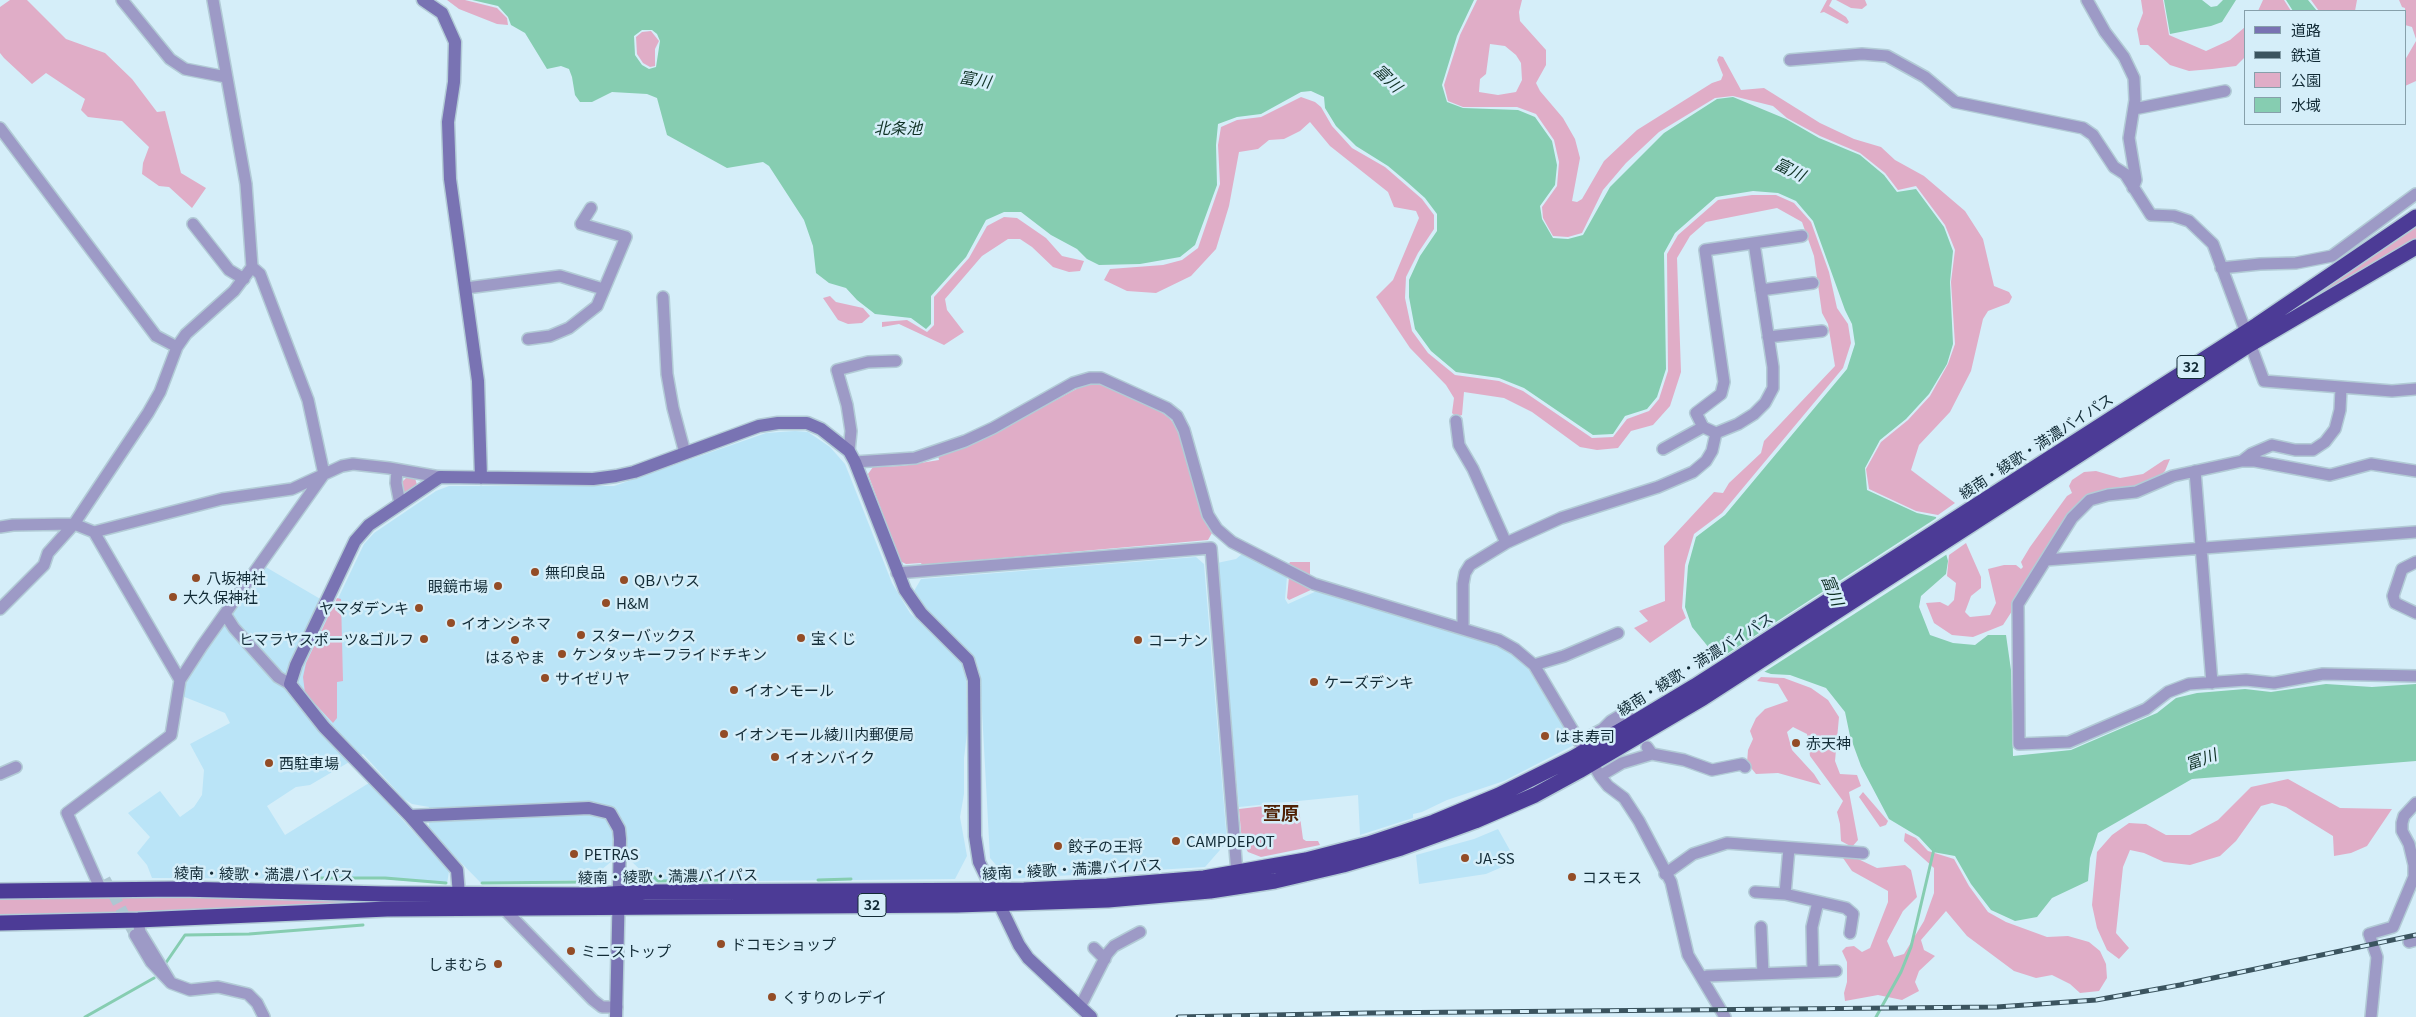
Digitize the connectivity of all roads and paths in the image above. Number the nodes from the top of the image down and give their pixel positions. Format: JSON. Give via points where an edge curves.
{"nodes":[{"id":1,"x":122,"y":0,"type":"edge"},
{"id":2,"x":213,"y":0,"type":"edge"},
{"id":3,"x":423,"y":0,"type":"edge"},
{"id":4,"x":2087,"y":0,"type":"edge"},
{"id":5,"x":1790,"y":60,"type":"dead end"},
{"id":6,"x":226,"y":77,"type":"junction"},
{"id":7,"x":2225,"y":90,"type":"dead end"},
{"id":8,"x":2134,"y":109,"type":"junction"},
{"id":9,"x":0,"y":128,"type":"edge"},
{"id":10,"x":2133,"y":188,"type":"junction"},
{"id":11,"x":2416,"y":194,"type":"edge"},
{"id":12,"x":591,"y":208,"type":"dead end"},
{"id":13,"x":2416,"y":217,"type":"edge"},
{"id":14,"x":193,"y":224,"type":"dead end"},
{"id":15,"x":1802,"y":236,"type":"dead end"},
{"id":16,"x":1754,"y":243,"type":"junction"},
{"id":17,"x":2416,"y":247,"type":"edge"},
{"id":18,"x":252,"y":267,"type":"junction"},
{"id":19,"x":2222,"y":268,"type":"junction"},
{"id":20,"x":244,"y":280,"type":"junction"},
{"id":21,"x":1813,"y":283,"type":"dead end"},
{"id":22,"x":466,"y":288,"type":"junction"},
{"id":23,"x":603,"y":289,"type":"junction"},
{"id":24,"x":1761,"y":290,"type":"junction"},
{"id":25,"x":663,"y":297,"type":"dead end"},
{"id":26,"x":1822,"y":331,"type":"dead end"},
{"id":27,"x":1768,"y":337,"type":"junction"},
{"id":28,"x":528,"y":339,"type":"dead end"},
{"id":29,"x":2247,"y":339,"type":"junction"},
{"id":30,"x":177,"y":347,"type":"junction"},
{"id":31,"x":896,"y":361,"type":"dead end"},
{"id":32,"x":2341,"y":388,"type":"junction"},
{"id":33,"x":2416,"y":390,"type":"edge"},
{"id":34,"x":1456,"y":421,"type":"dead end"},
{"id":35,"x":1704,"y":427,"type":"junction"},
{"id":36,"x":1716,"y":433,"type":"junction"},
{"id":37,"x":1663,"y":449,"type":"dead end"},
{"id":38,"x":685,"y":453,"type":"junction"},
{"id":39,"x":852,"y":456,"type":"junction"},
{"id":40,"x":2242,"y":461,"type":"junction"},
{"id":41,"x":397,"y":470,"type":"junction"},
{"id":42,"x":2195,"y":471,"type":"junction"},
{"id":43,"x":2416,"y":471,"type":"edge"},
{"id":44,"x":324,"y":474,"type":"junction"},
{"id":45,"x":440,"y":477,"type":"junction"},
{"id":46,"x":481,"y":478,"type":"junction"},
{"id":47,"x":400,"y":504,"type":"junction"},
{"id":48,"x":74,"y":524,"type":"junction"},
{"id":49,"x":0,"y":527,"type":"edge"},
{"id":50,"x":94,"y":532,"type":"junction"},
{"id":51,"x":2416,"y":532,"type":"edge"},
{"id":52,"x":1506,"y":542,"type":"junction"},
{"id":53,"x":2201,"y":548,"type":"junction"},
{"id":54,"x":2046,"y":560,"type":"junction"},
{"id":55,"x":2416,"y":562,"type":"edge"},
{"id":56,"x":897,"y":573,"type":"junction"},
{"id":57,"x":0,"y":609,"type":"edge"},
{"id":58,"x":2416,"y":613,"type":"edge"},
{"id":59,"x":225,"y":614,"type":"junction"},
{"id":60,"x":1463,"y":628,"type":"junction"},
{"id":61,"x":1618,"y":633,"type":"dead end"},
{"id":62,"x":1534,"y":665,"type":"junction"},
{"id":63,"x":2416,"y":676,"type":"edge"},
{"id":64,"x":180,"y":680,"type":"junction"},
{"id":65,"x":2212,"y":683,"type":"junction"},
{"id":66,"x":290,"y":684,"type":"junction"},
{"id":67,"x":1628,"y":715,"type":"dead end"},
{"id":68,"x":1589,"y":758,"type":"junction"},
{"id":69,"x":16,"y":766,"type":"dead end"},
{"id":70,"x":1745,"y":767,"type":"dead end"},
{"id":71,"x":0,"y":774,"type":"edge"},
{"id":72,"x":2416,"y":803,"type":"edge"},
{"id":73,"x":410,"y":816,"type":"junction"},
{"id":74,"x":1789,"y":848,"type":"junction"},
{"id":75,"x":1863,"y":853,"type":"dead end"},
{"id":76,"x":1237,"y":872,"type":"junction"},
{"id":77,"x":1665,"y":874,"type":"junction"},
{"id":78,"x":103,"y":885,"type":"junction"},
{"id":79,"x":0,"y":891,"type":"edge"},
{"id":80,"x":1756,"y":892,"type":"dead end"},
{"id":81,"x":1785,"y":894,"type":"junction"},
{"id":82,"x":459,"y":895,"type":"junction"},
{"id":83,"x":996,"y":897,"type":"junction"},
{"id":84,"x":620,"y":900,"type":"junction"},
{"id":85,"x":1818,"y":902,"type":"junction"},
{"id":86,"x":505,"y":910,"type":"junction"},
{"id":87,"x":0,"y":923,"type":"edge"},
{"id":88,"x":1761,"y":927,"type":"dead end"},
{"id":89,"x":137,"y":928,"type":"junction"},
{"id":90,"x":1140,"y":932,"type":"dead end"},
{"id":91,"x":1850,"y":933,"type":"dead end"},
{"id":92,"x":1094,"y":948,"type":"dead end"},
{"id":93,"x":1105,"y":959,"type":"junction"},
{"id":94,"x":1836,"y":971,"type":"dead end"},
{"id":95,"x":1813,"y":972,"type":"junction"},
{"id":96,"x":1763,"y":974,"type":"junction"},
{"id":97,"x":1707,"y":976,"type":"dead end"},
{"id":98,"x":1080,"y":1007,"type":"junction"},
{"id":99,"x":617,"y":1012,"type":"edge"},
{"id":100,"x":264,"y":1017,"type":"edge"},
{"id":101,"x":1091,"y":1017,"type":"edge"},
{"id":102,"x":1725,"y":1017,"type":"edge"},
{"id":103,"x":2371,"y":1017,"type":"edge"}],
"edges":[{"from":1,"to":6,"type":"street","via":[[170,59],[185,69]]},
{"from":2,"to":6,"type":"street"},
{"from":3,"to":22,"type":"street","via":[[442,13],[455,42],[448,122],[450,179]]},
{"from":4,"to":8,"type":"street","via":[[2130,67],[2136,88]]},
{"from":5,"to":10,"type":"street","via":[[1862,54],[1887,56],[1925,77],[1955,102],[2083,128],[2093,134],[2114,167],[2124,174]]},
{"from":6,"to":18,"type":"street","via":[[246,184]]},
{"from":7,"to":8,"type":"street"},
{"from":8,"to":10,"type":"street","via":[[2129,138],[2136,180]]},
{"from":9,"to":30,"type":"street","via":[[156,336]]},
{"from":10,"to":19,"type":"street","via":[[2151,215],[2174,216],[2189,221],[2203,232],[2213,244]]},
{"from":11,"to":19,"type":"street","via":[[2332,256],[2296,264]]},
{"from":12,"to":23,"type":"street","via":[[581,224],[626,237]]},
{"from":13,"to":29,"type":"highway","name":"綾南・綾歌・満濃バイパス","number":"32"},
{"from":14,"to":20,"type":"street","via":[[229,270]]},
{"from":15,"to":16,"type":"street"},
{"from":16,"to":24,"type":"street"},
{"from":16,"to":35,"type":"street","via":[[1705,250],[1724,382],[1721,394],[1696,413]]},
{"from":17,"to":29,"type":"highway","name":"綾南・綾歌・満濃バイパス","number":"32"},
{"from":18,"to":20,"type":"street"},
{"from":18,"to":44,"type":"street","via":[[260,274],[308,400]]},
{"from":19,"to":29,"type":"street"},
{"from":20,"to":30,"type":"street","via":[[189,330]]},
{"from":21,"to":24,"type":"street"},
{"from":22,"to":23,"type":"street","via":[[560,276]]},
{"from":22,"to":46,"type":"street","via":[[478,381]]},
{"from":23,"to":28,"type":"street","via":[[597,306],[569,328],[550,336]]},
{"from":24,"to":27,"type":"street"},
{"from":25,"to":38,"type":"street","via":[[667,374]]},
{"from":26,"to":27,"type":"street"},
{"from":27,"to":36,"type":"street","via":[[1773,388],[1765,403],[1738,424]]},
{"from":29,"to":32,"type":"street","via":[[2264,381]]},
{"from":29,"to":68,"type":"highway","name":"綾南・綾歌・満濃バイパス","number":"32","via":[[1699,692]]},
{"from":30,"to":48,"type":"street","via":[[160,392],[148,413]]},
{"from":31,"to":39,"type":"street","via":[[868,362],[837,370],[847,405]]},
{"from":32,"to":33,"type":"street"},
{"from":32,"to":40,"type":"street","via":[[2335,429],[2325,442],[2313,450],[2272,445]]},
{"from":34,"to":52,"type":"street","via":[[1457,440]]},
{"from":35,"to":36,"type":"street"},
{"from":35,"to":37,"type":"street"},
{"from":36,"to":52,"type":"street","via":[[1706,462],[1693,472],[1658,487],[1561,518]]},
{"from":38,"to":39,"type":"street","via":[[759,426],[794,422],[807,423],[821,430]]},
{"from":38,"to":46,"type":"street","via":[[616,476]]},
{"from":39,"to":56,"type":"street"},
{"from":39,"to":60,"type":"street","via":[[915,458],[994,428],[1074,383],[1101,378],[1167,408],[1177,416],[1188,442],[1208,514],[1217,529],[1232,542],[1314,584]]},
{"from":40,"to":42,"type":"street"},
{"from":40,"to":43,"type":"street","via":[[2330,475],[2371,464]]},
{"from":41,"to":44,"type":"street","via":[[353,464]]},
{"from":41,"to":45,"type":"street"},
{"from":41,"to":47,"type":"street"},
{"from":42,"to":53,"type":"street"},
{"from":42,"to":54,"type":"street","via":[[2136,492],[2090,500],[2072,518]]},
{"from":44,"to":50,"type":"street","via":[[292,489],[222,500]]},
{"from":44,"to":59,"type":"street"},
{"from":45,"to":46,"type":"street"},
{"from":45,"to":47,"type":"street"},
{"from":47,"to":66,"type":"street","via":[[369,525],[355,542]]},
{"from":48,"to":49,"type":"street"},
{"from":48,"to":50,"type":"street"},
{"from":48,"to":57,"type":"street","via":[[48,553],[44,565]]},
{"from":50,"to":64,"type":"street"},
{"from":51,"to":53,"type":"street"},
{"from":52,"to":60,"type":"street","via":[[1470,565],[1465,573]]},
{"from":53,"to":54,"type":"street"},
{"from":53,"to":65,"type":"street"},
{"from":54,"to":65,"type":"street","via":[[2018,604],[2019,744],[2069,742],[2146,709],[2168,692],[2190,684]]},
{"from":55,"to":58,"type":"street","via":[[2402,569],[2393,596],[2396,604]]},
{"from":56,"to":76,"type":"street","via":[[1211,548]]},
{"from":56,"to":83,"type":"street","via":[[911,600],[962,652],[972,669],[975,694],[975,836],[979,862]]},
{"from":59,"to":64,"type":"street"},
{"from":59,"to":66,"type":"street","via":[[278,677]]},
{"from":60,"to":62,"type":"street","via":[[1499,640]]},
{"from":61,"to":62,"type":"street"},
{"from":62,"to":68,"type":"street"},
{"from":63,"to":65,"type":"street","via":[[2323,674],[2274,683],[2246,680]]},
{"from":64,"to":78,"type":"street","via":[[171,735],[67,813]]},
{"from":66,"to":73,"type":"street","via":[[324,727]]},
{"from":67,"to":68,"type":"street","via":[[1626,712],[1603,729]]},
{"from":68,"to":70,"type":"street","via":[[1622,763],[1650,750],[1712,770]]},
{"from":68,"to":76,"type":"highway","name":"綾南・綾歌・満濃バイパス","number":"32","via":[[1397,835],[1306,860]]},
{"from":68,"to":77,"type":"street","via":[[1608,786],[1624,798]]},
{"from":68,"to":83,"type":"highway","name":"綾南・綾歌・満濃バイパス","number":"32","via":[[1535,795],[1475,821],[1372,857],[1309,874],[1210,891],[1108,900]]},
{"from":69,"to":71,"type":"street"},
{"from":72,"to":103,"type":"street","via":[[2402,823],[2414,865],[2414,877],[2393,927],[2369,934],[2376,957]]},
{"from":73,"to":82,"type":"street","via":[[457,870]]},
{"from":73,"to":84,"type":"street","via":[[539,809],[604,810],[614,818],[619,829]]},
{"from":74,"to":75,"type":"street"},
{"from":74,"to":77,"type":"street","via":[[1727,843],[1694,854]]},
{"from":74,"to":81,"type":"street"},
{"from":76,"to":83,"type":"highway","name":"綾南・綾歌・満濃バイパス","number":"32"},
{"from":77,"to":102,"type":"street","via":[[1671,882],[1688,955]]},
{"from":78,"to":79,"type":"highway","name":"綾南・綾歌・満濃バイパス","number":"32"},
{"from":78,"to":82,"type":"highway","name":"綾南・綾歌・満濃バイパス","number":"32"},
{"from":80,"to":81,"type":"street"},
{"from":81,"to":85,"type":"street"},
{"from":82,"to":84,"type":"highway","name":"綾南・綾歌・満濃バイパス","number":"32"},
{"from":83,"to":84,"type":"highway","name":"綾南・綾歌・満濃バイパス","number":"32","via":[[807,890]]},
{"from":83,"to":98,"type":"street","via":[[1013,935],[1028,958]]},
{"from":84,"to":86,"type":"highway","name":"綾南・綾歌・満濃バイパス","number":"32"},
{"from":84,"to":99,"type":"street"},
{"from":85,"to":91,"type":"street","via":[[1846,908],[1852,914]]},
{"from":85,"to":95,"type":"street","via":[[1812,927]]},
{"from":86,"to":89,"type":"highway","name":"綾南・綾歌・満濃バイパス","number":"32","via":[[387,909]]},
{"from":86,"to":99,"type":"street","via":[[593,1000]]},
{"from":87,"to":89,"type":"highway","name":"綾南・綾歌・満濃バイパス","number":"32"},
{"from":88,"to":96,"type":"street"},
{"from":89,"to":100,"type":"street","via":[[171,983],[190,990],[218,987],[248,994]]},
{"from":90,"to":93,"type":"street","via":[[1114,946]]},
{"from":92,"to":93,"type":"street"},
{"from":93,"to":98,"type":"street"},
{"from":94,"to":95,"type":"street"},
{"from":95,"to":96,"type":"street"},
{"from":96,"to":97,"type":"street"},
{"from":98,"to":101,"type":"street"}]}
